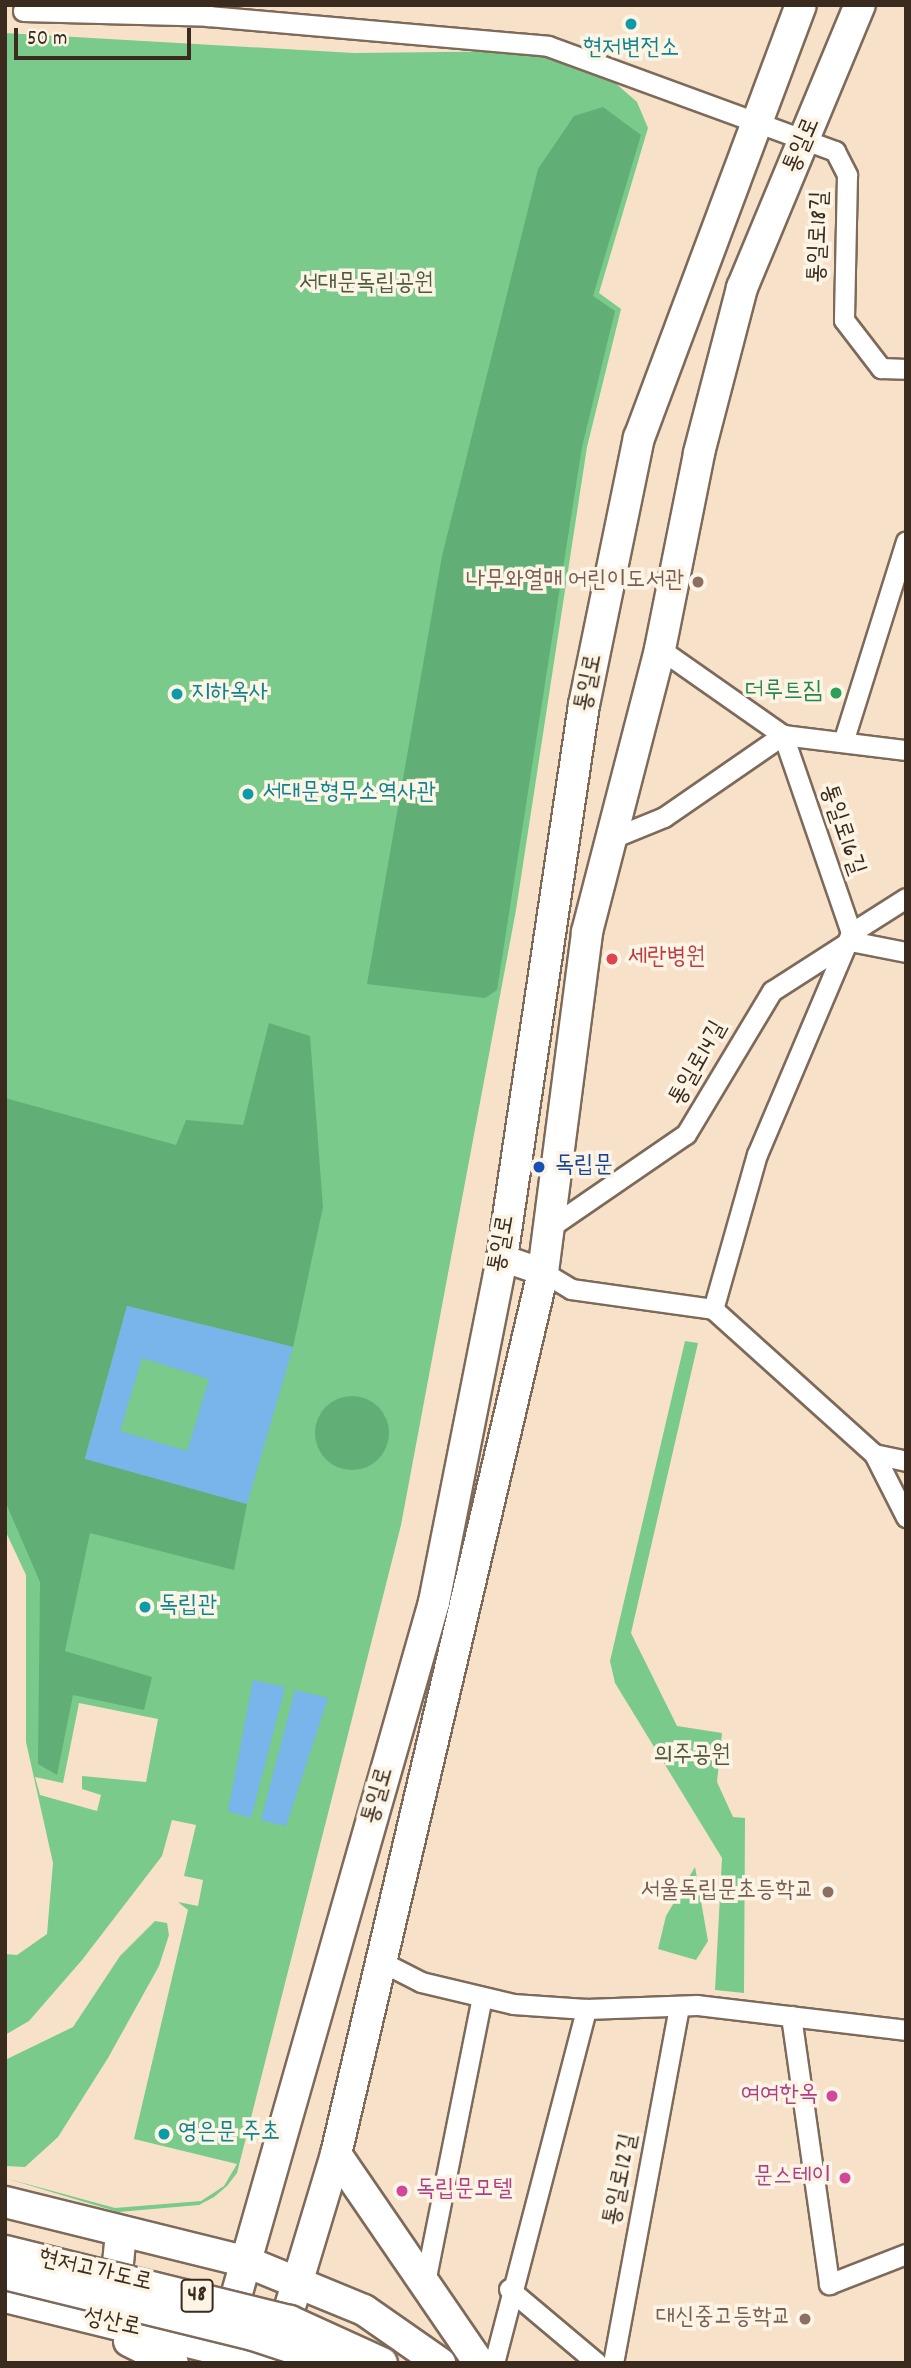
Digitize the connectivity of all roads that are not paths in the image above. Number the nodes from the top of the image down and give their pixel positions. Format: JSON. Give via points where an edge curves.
{"nodes":[{"id":1,"x":801,"y":5,"type":"edge"},
{"id":2,"x":860,"y":5,"type":"edge"},
{"id":3,"x":202,"y":10,"type":"edge"},
{"id":4,"x":23,"y":11,"type":"dead end"},
{"id":5,"x":762,"y":122,"type":"junction"},
{"id":6,"x":806,"y":138,"type":"junction"},
{"id":7,"x":906,"y":369,"type":"edge"},
{"id":8,"x":906,"y":541,"type":"edge"},
{"id":9,"x":660,"y":649,"type":"junction"},
{"id":10,"x":783,"y":735,"type":"junction"},
{"id":11,"x":844,"y":739,"type":"junction"},
{"id":12,"x":906,"y":750,"type":"edge"},
{"id":13,"x":615,"y":837,"type":"junction"},
{"id":14,"x":906,"y":898,"type":"edge"},
{"id":15,"x":850,"y":937,"type":"junction"},
{"id":16,"x":906,"y":952,"type":"edge"},
{"id":17,"x":549,"y":1228,"type":"junction"},
{"id":18,"x":502,"y":1258,"type":"junction"},
{"id":19,"x":543,"y":1272,"type":"junction"},
{"id":20,"x":713,"y":1310,"type":"junction"},
{"id":21,"x":874,"y":1454,"type":"junction"},
{"id":22,"x":906,"y":1461,"type":"edge"},
{"id":23,"x":906,"y":1517,"type":"edge"},
{"id":24,"x":382,"y":1962,"type":"junction"},
{"id":25,"x":482,"y":1998,"type":"junction"},
{"id":26,"x":679,"y":2006,"type":"junction"},
{"id":27,"x":586,"y":2009,"type":"junction"},
{"id":28,"x":791,"y":2016,"type":"junction"},
{"id":29,"x":905,"y":2034,"type":"edge"},
{"id":30,"x":336,"y":2154,"type":"junction"},
{"id":31,"x":5,"y":2202,"type":"edge"},
{"id":32,"x":264,"y":2205,"type":"junction"},
{"id":33,"x":121,"y":2233,"type":"junction"},
{"id":34,"x":201,"y":2249,"type":"junction"},
{"id":35,"x":5,"y":2251,"type":"edge"},
{"id":36,"x":906,"y":2254,"type":"edge"},
{"id":37,"x":247,"y":2262,"type":"junction"},
{"id":38,"x":5,"y":2274,"type":"edge"},
{"id":39,"x":298,"y":2281,"type":"junction"},
{"id":40,"x":424,"y":2287,"type":"junction"},
{"id":41,"x":509,"y":2289,"type":"junction"},
{"id":42,"x":5,"y":2297,"type":"edge"},
{"id":43,"x":64,"y":2314,"type":"junction"},
{"id":44,"x":219,"y":2356,"type":"edge"},
{"id":45,"x":173,"y":2363,"type":"edge"},
{"id":46,"x":273,"y":2363,"type":"edge"},
{"id":47,"x":338,"y":2363,"type":"edge"},
{"id":48,"x":382,"y":2363,"type":"edge"},
{"id":49,"x":440,"y":2363,"type":"edge"},
{"id":50,"x":479,"y":2363,"type":"edge"},
{"id":51,"x":494,"y":2363,"type":"edge"},
{"id":52,"x":597,"y":2363,"type":"edge"},
{"id":53,"x":612,"y":2363,"type":"edge"}],
"edges":[{"from":1,"to":5,"type":"main road","name":"통일로"},
{"from":2,"to":6,"type":"main road","name":"통일로"},
{"from":3,"to":4,"type":"street","name":"통일로"},
{"from":3,"to":5,"type":"street","name":"통일로","via":[[548,46]]},
{"from":5,"to":6,"type":"street","name":"통일로18길"},
{"from":5,"to":18,"type":"main road","name":"통일로","via":[[636,450],[584,705]]},
{"from":6,"to":7,"type":"street","name":"통일로18길","via":[[835,151],[847,175],[845,320],[881,368]]},
{"from":6,"to":9,"type":"main road","name":"통일로","via":[[742,288],[681,529]]},
{"from":8,"to":11,"type":"street"},
{"from":9,"to":10,"type":"street"},
{"from":9,"to":13,"type":"main road","name":"통일로"},
{"from":10,"to":11,"type":"street"},
{"from":10,"to":13,"type":"street","via":[[664,817]]},
{"from":10,"to":15,"type":"street","name":"통일로16길"},
{"from":11,"to":12,"type":"street"},
{"from":13,"to":17,"type":"main road","name":"통일로","via":[[587,932]]},
{"from":14,"to":15,"type":"street","name":"통일로14길"},
{"from":15,"to":16,"type":"street"},
{"from":15,"to":17,"type":"street","name":"통일로14길","via":[[772,991],[686,1134]]},
{"from":15,"to":20,"type":"street","via":[[809,1021],[757,1154]]},
{"from":17,"to":19,"type":"main road","name":"통일로"},
{"from":18,"to":19,"type":"main road"},
{"from":18,"to":32,"type":"main road","name":"통일로","via":[[434,1602]]},
{"from":19,"to":20,"type":"street","name":"통일로","via":[[571,1289]]},
{"from":19,"to":24,"type":"main road","name":"통일로"},
{"from":20,"to":21,"type":"street"},
{"from":21,"to":22,"type":"street"},
{"from":21,"to":23,"type":"street"},
{"from":24,"to":25,"type":"street","via":[[421,1982]]},
{"from":24,"to":30,"type":"main road","name":"통일로"},
{"from":25,"to":27,"type":"street"},
{"from":25,"to":40,"type":"street"},
{"from":26,"to":27,"type":"street"},
{"from":26,"to":28,"type":"street"},
{"from":26,"to":53,"type":"street","name":"통일로12길"},
{"from":27,"to":41,"type":"street"},
{"from":28,"to":29,"type":"street"},
{"from":28,"to":36,"type":"street","via":[[829,2284]]},
{"from":30,"to":39,"type":"main road","name":"통일로"},
{"from":30,"to":40,"type":"main road"},
{"from":31,"to":33,"type":"main road"},
{"from":32,"to":34,"type":"main road","via":[[249,2235]]},
{"from":32,"to":37,"type":"main road","name":"통일로"},
{"from":33,"to":34,"type":"main road"},
{"from":33,"to":43,"type":"main road","via":[[117,2273],[94,2303]]},
{"from":34,"to":37,"type":"main road"},
{"from":35,"to":48,"type":"main road","name":"현저고가도로","number":"48","bridge":true,"via":[[290,2321]]},
{"from":37,"to":39,"type":"main road"},
{"from":37,"to":44,"type":"main road","name":"통일로"},
{"from":38,"to":47,"type":"main road","name":"현저고가도로","number":"48","bridge":true,"via":[[253,2335]]},
{"from":39,"to":46,"type":"main road","name":"통일로"},
{"from":39,"to":49,"type":"main road","via":[[364,2310]]},
{"from":40,"to":50,"type":"main road"},
{"from":41,"to":51,"type":"street"},
{"from":41,"to":52,"type":"street"},
{"from":42,"to":43,"type":"main road","name":"성산로","number":"48"},
{"from":43,"to":44,"type":"main road","name":"성산로","number":"48"},
{"from":43,"to":45,"type":"main road"},
{"from":44,"to":46,"type":"main road","name":"성산로"}]}
